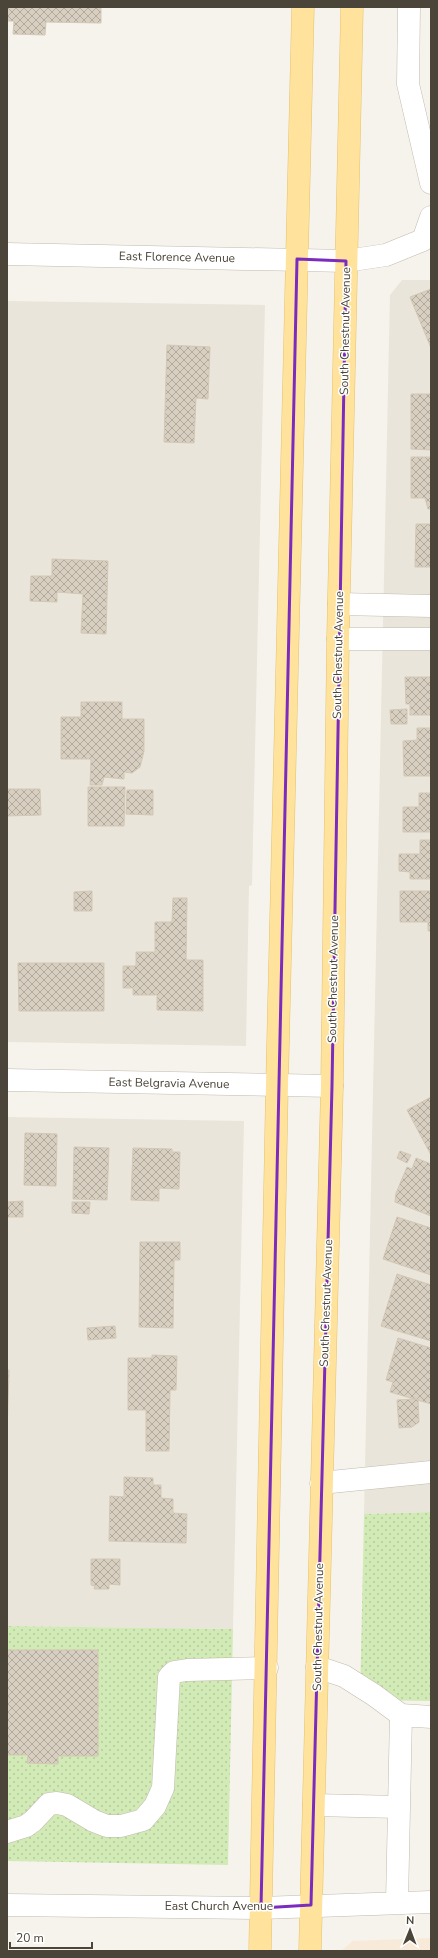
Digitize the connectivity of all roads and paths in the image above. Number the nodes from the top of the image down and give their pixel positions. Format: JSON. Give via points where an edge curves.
{"nodes":[{"id":1,"x":302,"y":7,"type":"edge"},
{"id":2,"x":352,"y":7,"type":"edge"},
{"id":3,"x":409,"y":7,"type":"edge"},
{"id":4,"x":421,"y":100,"type":"edge"},
{"id":5,"x":431,"y":183,"type":"edge"},
{"id":6,"x":431,"y":217,"type":"edge"},
{"id":7,"x":7,"y":254,"type":"edge"},
{"id":8,"x":297,"y":259,"type":"junction"},
{"id":9,"x":346,"y":261,"type":"junction"},
{"id":10,"x":339,"y":604,"type":"junction"},
{"id":11,"x":431,"y":606,"type":"edge"},
{"id":12,"x":338,"y":639,"type":"junction"},
{"id":13,"x":431,"y":639,"type":"edge"},
{"id":14,"x":7,"y":1080,"type":"edge"},
{"id":15,"x":277,"y":1085,"type":"junction"},
{"id":16,"x":332,"y":1086,"type":"junction"},
{"id":17,"x":431,"y":1472,"type":"edge"},
{"id":18,"x":321,"y":1483,"type":"junction"},
{"id":19,"x":317,"y":1667,"type":"junction"},
{"id":20,"x":266,"y":1668,"type":"junction"},
{"id":21,"x":401,"y":1716,"type":"junction"},
{"id":22,"x":431,"y":1717,"type":"edge"},
{"id":23,"x":314,"y":1805,"type":"junction"},
{"id":24,"x":400,"y":1807,"type":"junction"},
{"id":25,"x":7,"y":1832,"type":"edge"},
{"id":26,"x":397,"y":1902,"type":"junction"},
{"id":27,"x":431,"y":1902,"type":"edge"},
{"id":28,"x":7,"y":1904,"type":"edge"},
{"id":29,"x":311,"y":1905,"type":"junction"},
{"id":30,"x":261,"y":1908,"type":"junction"},
{"id":31,"x":260,"y":1951,"type":"edge"},
{"id":32,"x":310,"y":1951,"type":"edge"}],
"edges":[{"from":1,"to":8,"type":"main road"},
{"from":2,"to":9,"type":"main road","name":"South Chestnut Avenue"},
{"from":3,"to":4,"type":"street","via":[[408,84]]},
{"from":4,"to":5,"type":"street"},
{"from":6,"to":9,"type":"street","name":"East Florence Avenue","via":[[423,240],[386,255]]},
{"from":7,"to":8,"type":"street","name":"East Florence Avenue"},
{"from":8,"to":9,"type":"street","name":"East Florence Avenue"},
{"from":8,"to":15,"type":"main road"},
{"from":9,"to":10,"type":"main road","name":"South Chestnut Avenue"},
{"from":10,"to":11,"type":"street"},
{"from":10,"to":12,"type":"main road","name":"South Chestnut Avenue"},
{"from":12,"to":13,"type":"street"},
{"from":12,"to":16,"type":"main road","name":"South Chestnut Avenue"},
{"from":14,"to":15,"type":"street","name":"East Belgravia Avenue"},
{"from":15,"to":16,"type":"street","name":"East Belgravia Avenue"},
{"from":15,"to":20,"type":"main road"},
{"from":16,"to":18,"type":"main road","name":"South Chestnut Avenue"},
{"from":17,"to":18,"type":"street"},
{"from":18,"to":19,"type":"main road","name":"South Chestnut Avenue"},
{"from":19,"to":21,"type":"street","via":[[344,1676],[374,1694]]},
{"from":19,"to":23,"type":"main road","name":"South Chestnut Avenue"},
{"from":20,"to":25,"type":"street","via":[[187,1670],[174,1672],[169,1677],[163,1788],[155,1806],[143,1820],[121,1826],[107,1826],[67,1805],[57,1803],[49,1804],[26,1826]]},
{"from":20,"to":30,"type":"main road"},
{"from":21,"to":22,"type":"street"},
{"from":21,"to":24,"type":"street"},
{"from":23,"to":24,"type":"street"},
{"from":23,"to":29,"type":"main road","name":"South Chestnut Avenue"},
{"from":24,"to":26,"type":"street"},
{"from":26,"to":27,"type":"street","name":"East Church Avenue"},
{"from":26,"to":29,"type":"street","name":"East Church Avenue"},
{"from":28,"to":30,"type":"street","name":"East Church Avenue"},
{"from":29,"to":30,"type":"street","name":"East Church Avenue"},
{"from":29,"to":32,"type":"main road","name":"South Chestnut Avenue"},
{"from":30,"to":31,"type":"main road"}]}
